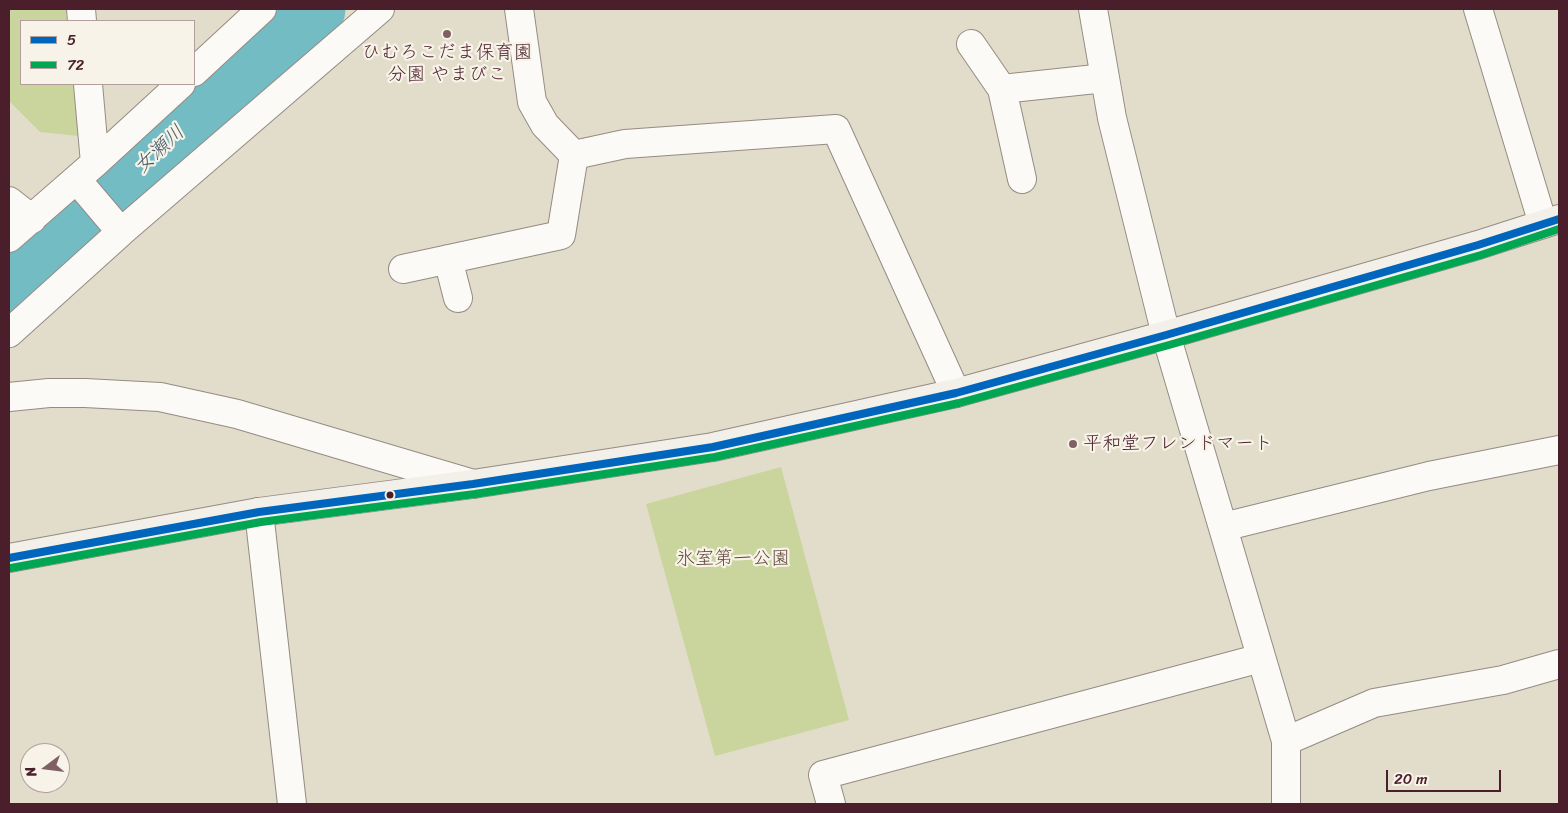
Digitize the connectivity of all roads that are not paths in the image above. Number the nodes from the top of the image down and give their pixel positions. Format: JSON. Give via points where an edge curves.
{"nodes":[{"id":1,"x":262,"y":9,"type":"edge"},
{"id":2,"x":380,"y":9,"type":"edge"},
{"id":3,"x":519,"y":9,"type":"edge"},
{"id":4,"x":1093,"y":9,"type":"edge"},
{"id":5,"x":1478,"y":9,"type":"edge"},
{"id":6,"x":971,"y":44,"type":"dead end"},
{"id":7,"x":195,"y":71,"type":"edge"},
{"id":8,"x":1105,"y":78,"type":"junction"},
{"id":9,"x":88,"y":85,"type":"edge"},
{"id":10,"x":180,"y":85,"type":"edge"},
{"id":11,"x":1002,"y":89,"type":"junction"},
{"id":12,"x":574,"y":155,"type":"junction"},
{"id":13,"x":86,"y":171,"type":"junction"},
{"id":14,"x":1022,"y":178,"type":"dead end"},
{"id":15,"x":9,"y":201,"type":"edge"},
{"id":16,"x":32,"y":219,"type":"junction"},
{"id":17,"x":1551,"y":221,"type":"edge"},
{"id":18,"x":121,"y":232,"type":"junction"},
{"id":19,"x":9,"y":238,"type":"edge"},
{"id":20,"x":448,"y":259,"type":"junction"},
{"id":21,"x":403,"y":269,"type":"dead end"},
{"id":22,"x":458,"y":298,"type":"dead end"},
{"id":23,"x":9,"y":333,"type":"edge"},
{"id":24,"x":1166,"y":335,"type":"junction"},
{"id":25,"x":956,"y":393,"type":"junction"},
{"id":26,"x":9,"y":397,"type":"edge"},
{"id":27,"x":1559,"y":450,"type":"edge"},
{"id":28,"x":473,"y":484,"type":"junction"},
{"id":29,"x":259,"y":512,"type":"junction"},
{"id":30,"x":1223,"y":527,"type":"junction"},
{"id":31,"x":9,"y":558,"type":"edge"},
{"id":32,"x":1261,"y":658,"type":"junction"},
{"id":33,"x":1559,"y":664,"type":"edge"},
{"id":34,"x":1286,"y":741,"type":"junction"},
{"id":35,"x":292,"y":804,"type":"edge"},
{"id":36,"x":831,"y":804,"type":"edge"},
{"id":37,"x":1286,"y":804,"type":"edge"}],
"edges":[{"from":1,"to":7,"type":"street"},
{"from":2,"to":18,"type":"street"},
{"from":3,"to":12,"type":"street","via":[[532,102],[545,125]]},
{"from":4,"to":8,"type":"street"},
{"from":5,"to":17,"type":"street"},
{"from":6,"to":11,"type":"street"},
{"from":8,"to":11,"type":"street"},
{"from":8,"to":24,"type":"street"},
{"from":9,"to":13,"type":"street"},
{"from":10,"to":13,"type":"street"},
{"from":11,"to":14,"type":"street"},
{"from":12,"to":20,"type":"street","via":[[560,235]]},
{"from":12,"to":25,"type":"street","via":[[626,144],[836,129]]},
{"from":13,"to":16,"type":"street"},
{"from":13,"to":18,"type":"street"},
{"from":15,"to":16,"type":"street"},
{"from":16,"to":19,"type":"street"},
{"from":17,"to":24,"type":"main road"},
{"from":18,"to":23,"type":"street"},
{"from":20,"to":21,"type":"street"},
{"from":20,"to":22,"type":"street"},
{"from":24,"to":25,"type":"main road"},
{"from":24,"to":30,"type":"street"},
{"from":25,"to":28,"type":"main road","via":[[713,447]]},
{"from":26,"to":28,"type":"street","via":[[85,392],[160,397],[237,414]]},
{"from":27,"to":30,"type":"street","via":[[1429,476]]},
{"from":28,"to":29,"type":"main road"},
{"from":29,"to":31,"type":"main road"},
{"from":29,"to":35,"type":"street"},
{"from":30,"to":32,"type":"street"},
{"from":32,"to":34,"type":"street"},
{"from":32,"to":36,"type":"street","via":[[824,775]]},
{"from":33,"to":34,"type":"street","via":[[1503,680],[1374,703]]},
{"from":34,"to":37,"type":"street"}]}
